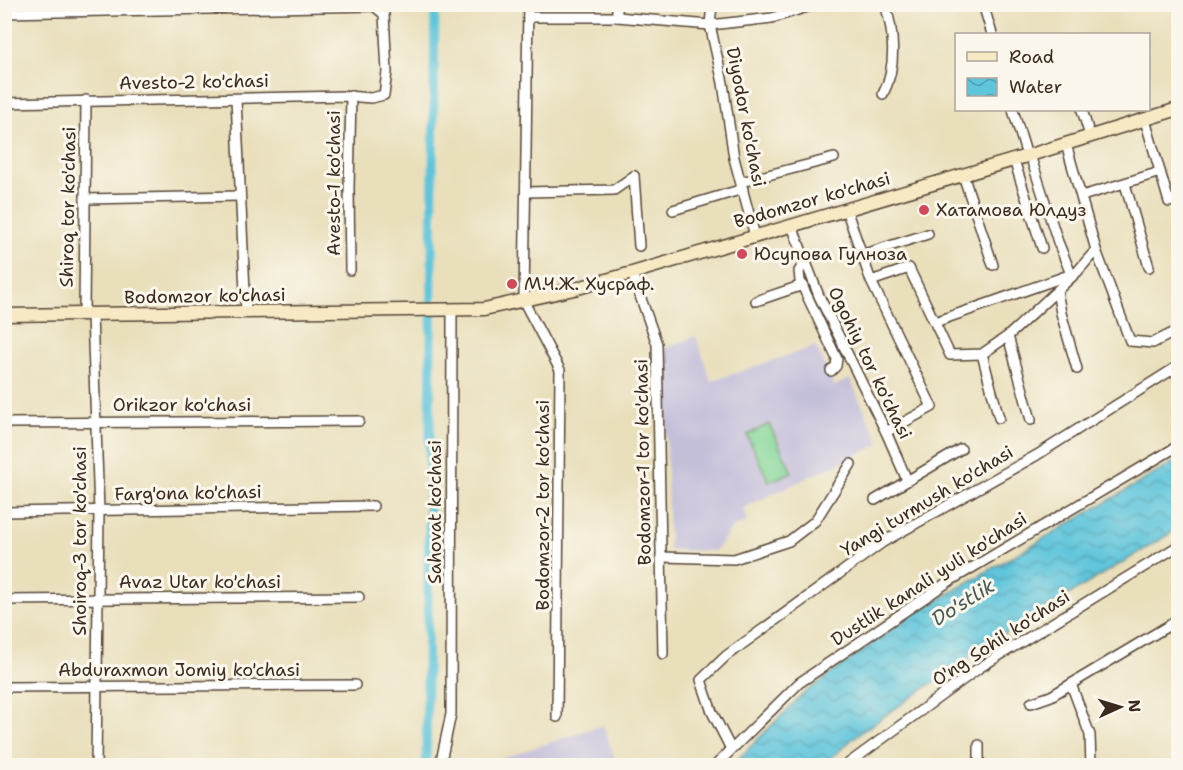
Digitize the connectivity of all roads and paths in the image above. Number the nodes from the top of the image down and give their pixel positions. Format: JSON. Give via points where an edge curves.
{"nodes":[{"id":1,"x":528,"y":4,"type":"edge"},
{"id":2,"x":617,"y":4,"type":"edge"},
{"id":3,"x":712,"y":4,"type":"edge"},
{"id":4,"x":817,"y":4,"type":"edge"},
{"id":5,"x":885,"y":4,"type":"edge"},
{"id":6,"x":983,"y":4,"type":"edge"},
{"id":7,"x":374,"y":5,"type":"edge"},
{"id":8,"x":4,"y":13,"type":"edge"},
{"id":9,"x":528,"y":17,"type":"junction"},
{"id":10,"x":617,"y":17,"type":"junction"},
{"id":11,"x":710,"y":25,"type":"junction"},
{"id":12,"x":992,"y":33,"type":"edge"},
{"id":13,"x":883,"y":94,"type":"dead end"},
{"id":14,"x":351,"y":96,"type":"junction"},
{"id":15,"x":236,"y":99,"type":"junction"},
{"id":16,"x":86,"y":100,"type":"junction"},
{"id":17,"x":4,"y":104,"type":"edge"},
{"id":18,"x":1179,"y":109,"type":"edge"},
{"id":19,"x":1014,"y":111,"type":"edge"},
{"id":20,"x":1082,"y":111,"type":"edge"},
{"id":21,"x":1145,"y":120,"type":"junction"},
{"id":22,"x":1090,"y":136,"type":"junction"},
{"id":23,"x":1066,"y":144,"type":"junction"},
{"id":24,"x":1029,"y":156,"type":"junction"},
{"id":25,"x":834,"y":158,"type":"dead end"},
{"id":26,"x":1014,"y":160,"type":"junction"},
{"id":27,"x":1160,"y":172,"type":"junction"},
{"id":28,"x":963,"y":175,"type":"junction"},
{"id":29,"x":1125,"y":184,"type":"junction"},
{"id":30,"x":742,"y":186,"type":"junction"},
{"id":31,"x":526,"y":192,"type":"junction"},
{"id":32,"x":240,"y":196,"type":"junction"},
{"id":33,"x":1082,"y":196,"type":"junction"},
{"id":34,"x":1179,"y":197,"type":"edge"},
{"id":35,"x":85,"y":199,"type":"junction"},
{"id":36,"x":846,"y":209,"type":"junction"},
{"id":37,"x":673,"y":210,"type":"dead end"},
{"id":38,"x":792,"y":226,"type":"junction"},
{"id":39,"x":928,"y":234,"type":"dead end"},
{"id":40,"x":755,"y":236,"type":"junction"},
{"id":41,"x":639,"y":246,"type":"dead end"},
{"id":42,"x":1042,"y":248,"type":"dead end"},
{"id":43,"x":1096,"y":250,"type":"junction"},
{"id":44,"x":861,"y":255,"type":"junction"},
{"id":45,"x":806,"y":261,"type":"junction"},
{"id":46,"x":993,"y":265,"type":"dead end"},
{"id":47,"x":1149,"y":267,"type":"dead end"},
{"id":48,"x":350,"y":270,"type":"dead end"},
{"id":49,"x":632,"y":273,"type":"junction"},
{"id":50,"x":1074,"y":273,"type":"junction"},
{"id":51,"x":871,"y":281,"type":"junction"},
{"id":52,"x":802,"y":285,"type":"junction"},
{"id":53,"x":1057,"y":291,"type":"junction"},
{"id":54,"x":756,"y":301,"type":"dead end"},
{"id":55,"x":524,"y":302,"type":"junction"},
{"id":56,"x":446,"y":311,"type":"junction"},
{"id":57,"x":246,"y":313,"type":"junction"},
{"id":58,"x":4,"y":315,"type":"edge"},
{"id":59,"x":88,"y":315,"type":"junction"},
{"id":60,"x":935,"y":322,"type":"junction"},
{"id":61,"x":1179,"y":330,"type":"edge"},
{"id":62,"x":1008,"y":336,"type":"junction"},
{"id":63,"x":982,"y":354,"type":"junction"},
{"id":64,"x":1179,"y":366,"type":"edge"},
{"id":65,"x":1077,"y":369,"type":"dead end"},
{"id":66,"x":831,"y":371,"type":"dead end"},
{"id":67,"x":999,"y":418,"type":"dead end"},
{"id":68,"x":1031,"y":420,"type":"dead end"},
{"id":69,"x":359,"y":421,"type":"dead end"},
{"id":70,"x":95,"y":422,"type":"junction"},
{"id":71,"x":4,"y":423,"type":"edge"},
{"id":72,"x":886,"y":432,"type":"junction"},
{"id":73,"x":1179,"y":446,"type":"edge"},
{"id":74,"x":961,"y":449,"type":"dead end"},
{"id":75,"x":851,"y":464,"type":"dead end"},
{"id":76,"x":907,"y":480,"type":"junction"},
{"id":77,"x":875,"y":500,"type":"dead end"},
{"id":78,"x":373,"y":506,"type":"dead end"},
{"id":79,"x":99,"y":511,"type":"junction"},
{"id":80,"x":4,"y":512,"type":"edge"},
{"id":81,"x":1179,"y":546,"type":"edge"},
{"id":82,"x":661,"y":557,"type":"junction"},
{"id":83,"x":359,"y":597,"type":"dead end"},
{"id":84,"x":99,"y":599,"type":"junction"},
{"id":85,"x":4,"y":600,"type":"edge"},
{"id":86,"x":1179,"y":620,"type":"edge"},
{"id":87,"x":663,"y":654,"type":"dead end"},
{"id":88,"x":1071,"y":684,"type":"junction"},
{"id":89,"x":355,"y":686,"type":"dead end"},
{"id":90,"x":4,"y":687,"type":"edge"},
{"id":91,"x":96,"y":688,"type":"junction"},
{"id":92,"x":1031,"y":703,"type":"dead end"},
{"id":93,"x":558,"y":717,"type":"dead end"},
{"id":94,"x":979,"y":746,"type":"dead end"},
{"id":95,"x":731,"y":749,"type":"junction"},
{"id":96,"x":96,"y":765,"type":"edge"},
{"id":97,"x":440,"y":765,"type":"edge"},
{"id":98,"x":716,"y":765,"type":"edge"},
{"id":99,"x":845,"y":765,"type":"edge"},
{"id":100,"x":979,"y":765,"type":"edge"},
{"id":101,"x":1091,"y":765,"type":"edge"}],
"edges":[{"from":1,"to":9,"type":"street"},
{"from":2,"to":10,"type":"street"},
{"from":3,"to":11,"type":"street","name":"Diyodor ko'chasi"},
{"from":4,"to":11,"type":"street","via":[[772,18]]},
{"from":5,"to":13,"type":"street","via":[[892,27],[891,69]]},
{"from":6,"to":12,"type":"street"},
{"from":7,"to":8,"type":"street"},
{"from":7,"to":14,"type":"street","name":"Avesto-2 ko'chasi","via":[[384,14],[384,95]]},
{"from":9,"to":10,"type":"street"},
{"from":9,"to":31,"type":"street"},
{"from":10,"to":11,"type":"street"},
{"from":11,"to":30,"type":"street","name":"Diyodor ko'chasi"},
{"from":14,"to":15,"type":"street","name":"Avesto-2 ko'chasi"},
{"from":14,"to":48,"type":"street","name":"Avesto-1 ko'chasi"},
{"from":15,"to":16,"type":"street","name":"Avesto-2 ko'chasi"},
{"from":15,"to":32,"type":"street"},
{"from":16,"to":17,"type":"street","name":"Avesto-2 ko'chasi"},
{"from":16,"to":35,"type":"street","name":"Shiroq tor ko'chasi"},
{"from":18,"to":21,"type":"street","name":"Bodomzor ko'chasi"},
{"from":19,"to":24,"type":"street"},
{"from":20,"to":22,"type":"street"},
{"from":21,"to":22,"type":"street","name":"Bodomzor ko'chasi"},
{"from":21,"to":27,"type":"street"},
{"from":22,"to":23,"type":"street","name":"Bodomzor ko'chasi"},
{"from":23,"to":24,"type":"street","name":"Bodomzor ko'chasi"},
{"from":23,"to":33,"type":"street"},
{"from":24,"to":26,"type":"street","name":"Bodomzor ko'chasi"},
{"from":24,"to":50,"type":"street","via":[[1058,242]]},
{"from":25,"to":30,"type":"street"},
{"from":26,"to":28,"type":"street","name":"Bodomzor ko'chasi"},
{"from":26,"to":42,"type":"street"},
{"from":27,"to":29,"type":"street"},
{"from":27,"to":34,"type":"street","via":[[1169,202]]},
{"from":28,"to":36,"type":"street","name":"Bodomzor ko'chasi"},
{"from":28,"to":46,"type":"street"},
{"from":29,"to":33,"type":"street"},
{"from":29,"to":47,"type":"street"},
{"from":30,"to":37,"type":"street"},
{"from":30,"to":40,"type":"street","name":"Diyodor ko'chasi"},
{"from":31,"to":41,"type":"street","via":[[614,190],[634,176]]},
{"from":31,"to":55,"type":"street"},
{"from":32,"to":35,"type":"street"},
{"from":32,"to":57,"type":"street"},
{"from":33,"to":43,"type":"street"},
{"from":35,"to":59,"type":"street","name":"Shiroq tor ko'chasi"},
{"from":36,"to":38,"type":"street","name":"Bodomzor ko'chasi"},
{"from":36,"to":44,"type":"street"},
{"from":38,"to":40,"type":"street","name":"Bodomzor ko'chasi"},
{"from":38,"to":45,"type":"street","name":"Ogohiy tor ko'chasi"},
{"from":39,"to":44,"type":"street"},
{"from":40,"to":49,"type":"street","name":"Bodomzor ko'chasi"},
{"from":43,"to":50,"type":"street"},
{"from":43,"to":61,"type":"street","via":[[1130,341],[1153,343]]},
{"from":44,"to":51,"type":"street"},
{"from":45,"to":52,"type":"street","via":[[799,271]]},
{"from":45,"to":72,"type":"street","name":"Ogohiy tor ko'chasi","via":[[819,296]]},
{"from":49,"to":55,"type":"street","name":"Bodomzor ko'chasi"},
{"from":49,"to":82,"type":"street","name":"Bodomzor-1 tor ko'chasi","via":[[657,344]]},
{"from":50,"to":53,"type":"street"},
{"from":50,"to":60,"type":"street"},
{"from":51,"to":60,"type":"street","via":[[909,268]]},
{"from":51,"to":72,"type":"street","via":[[932,407]]},
{"from":52,"to":54,"type":"street"},
{"from":52,"to":66,"type":"street","via":[[837,359]]},
{"from":53,"to":62,"type":"street"},
{"from":53,"to":65,"type":"street"},
{"from":55,"to":56,"type":"street","name":"Bodomzor ko'chasi"},
{"from":55,"to":93,"type":"street","name":"Bodomzor-2 tor ko'chasi","via":[[561,370]]},
{"from":56,"to":57,"type":"street","name":"Bodomzor ko'chasi"},
{"from":56,"to":97,"type":"street","name":"Sahovat ko'chasi","via":[[451,714]]},
{"from":57,"to":59,"type":"street","name":"Bodomzor ko'chasi"},
{"from":58,"to":59,"type":"street","name":"Bodomzor ko'chasi"},
{"from":59,"to":70,"type":"street","name":"Shoiroq-3 tor ko'chasi"},
{"from":60,"to":63,"type":"street","via":[[950,355]]},
{"from":62,"to":63,"type":"street"},
{"from":62,"to":68,"type":"street"},
{"from":63,"to":67,"type":"street"},
{"from":64,"to":95,"type":"street","name":"Yangi turmush ko'chasi","via":[[1037,455],[883,542],[735,649],[701,680]]},
{"from":69,"to":70,"type":"street","name":"Orikzor ko'chasi"},
{"from":70,"to":71,"type":"street","name":"Orikzor ko'chasi"},
{"from":70,"to":79,"type":"street","name":"Shoiroq-3 tor ko'chasi"},
{"from":72,"to":76,"type":"street","name":"Ogohiy tor ko'chasi"},
{"from":73,"to":95,"type":"street","name":"Dustlik kanali yuli ko'chasi","via":[[929,594],[799,683]]},
{"from":74,"to":76,"type":"street"},
{"from":75,"to":82,"type":"street","via":[[814,521],[789,541],[734,559]]},
{"from":76,"to":77,"type":"street"},
{"from":78,"to":79,"type":"street","name":"Farg'ona ko'chasi"},
{"from":79,"to":80,"type":"street","name":"Farg'ona ko'chasi"},
{"from":79,"to":84,"type":"street","name":"Shoiroq-3 tor ko'chasi"},
{"from":81,"to":99,"type":"street","name":"O'ng Sohil ko'chasi","via":[[979,668]]},
{"from":82,"to":87,"type":"street","name":"Bodomzor-1 tor ko'chasi"},
{"from":83,"to":84,"type":"street","name":"Avaz Utar ko'chasi"},
{"from":84,"to":85,"type":"street","name":"Avaz Utar ko'chasi"},
{"from":84,"to":91,"type":"street","name":"Shoiroq-3 tor ko'chasi"},
{"from":86,"to":88,"type":"street"},
{"from":88,"to":92,"type":"street"},
{"from":88,"to":101,"type":"street","via":[[1090,735]]},
{"from":89,"to":91,"type":"street","name":"Abduraxmon Jomiy ko'chasi"},
{"from":90,"to":91,"type":"street","name":"Abduraxmon Jomiy ko'chasi"},
{"from":91,"to":96,"type":"street","name":"Shoiroq-3 tor ko'chasi"},
{"from":94,"to":100,"type":"street"},
{"from":95,"to":98,"type":"street","name":"Dustlik kanali yuli ko'chasi"}]}
